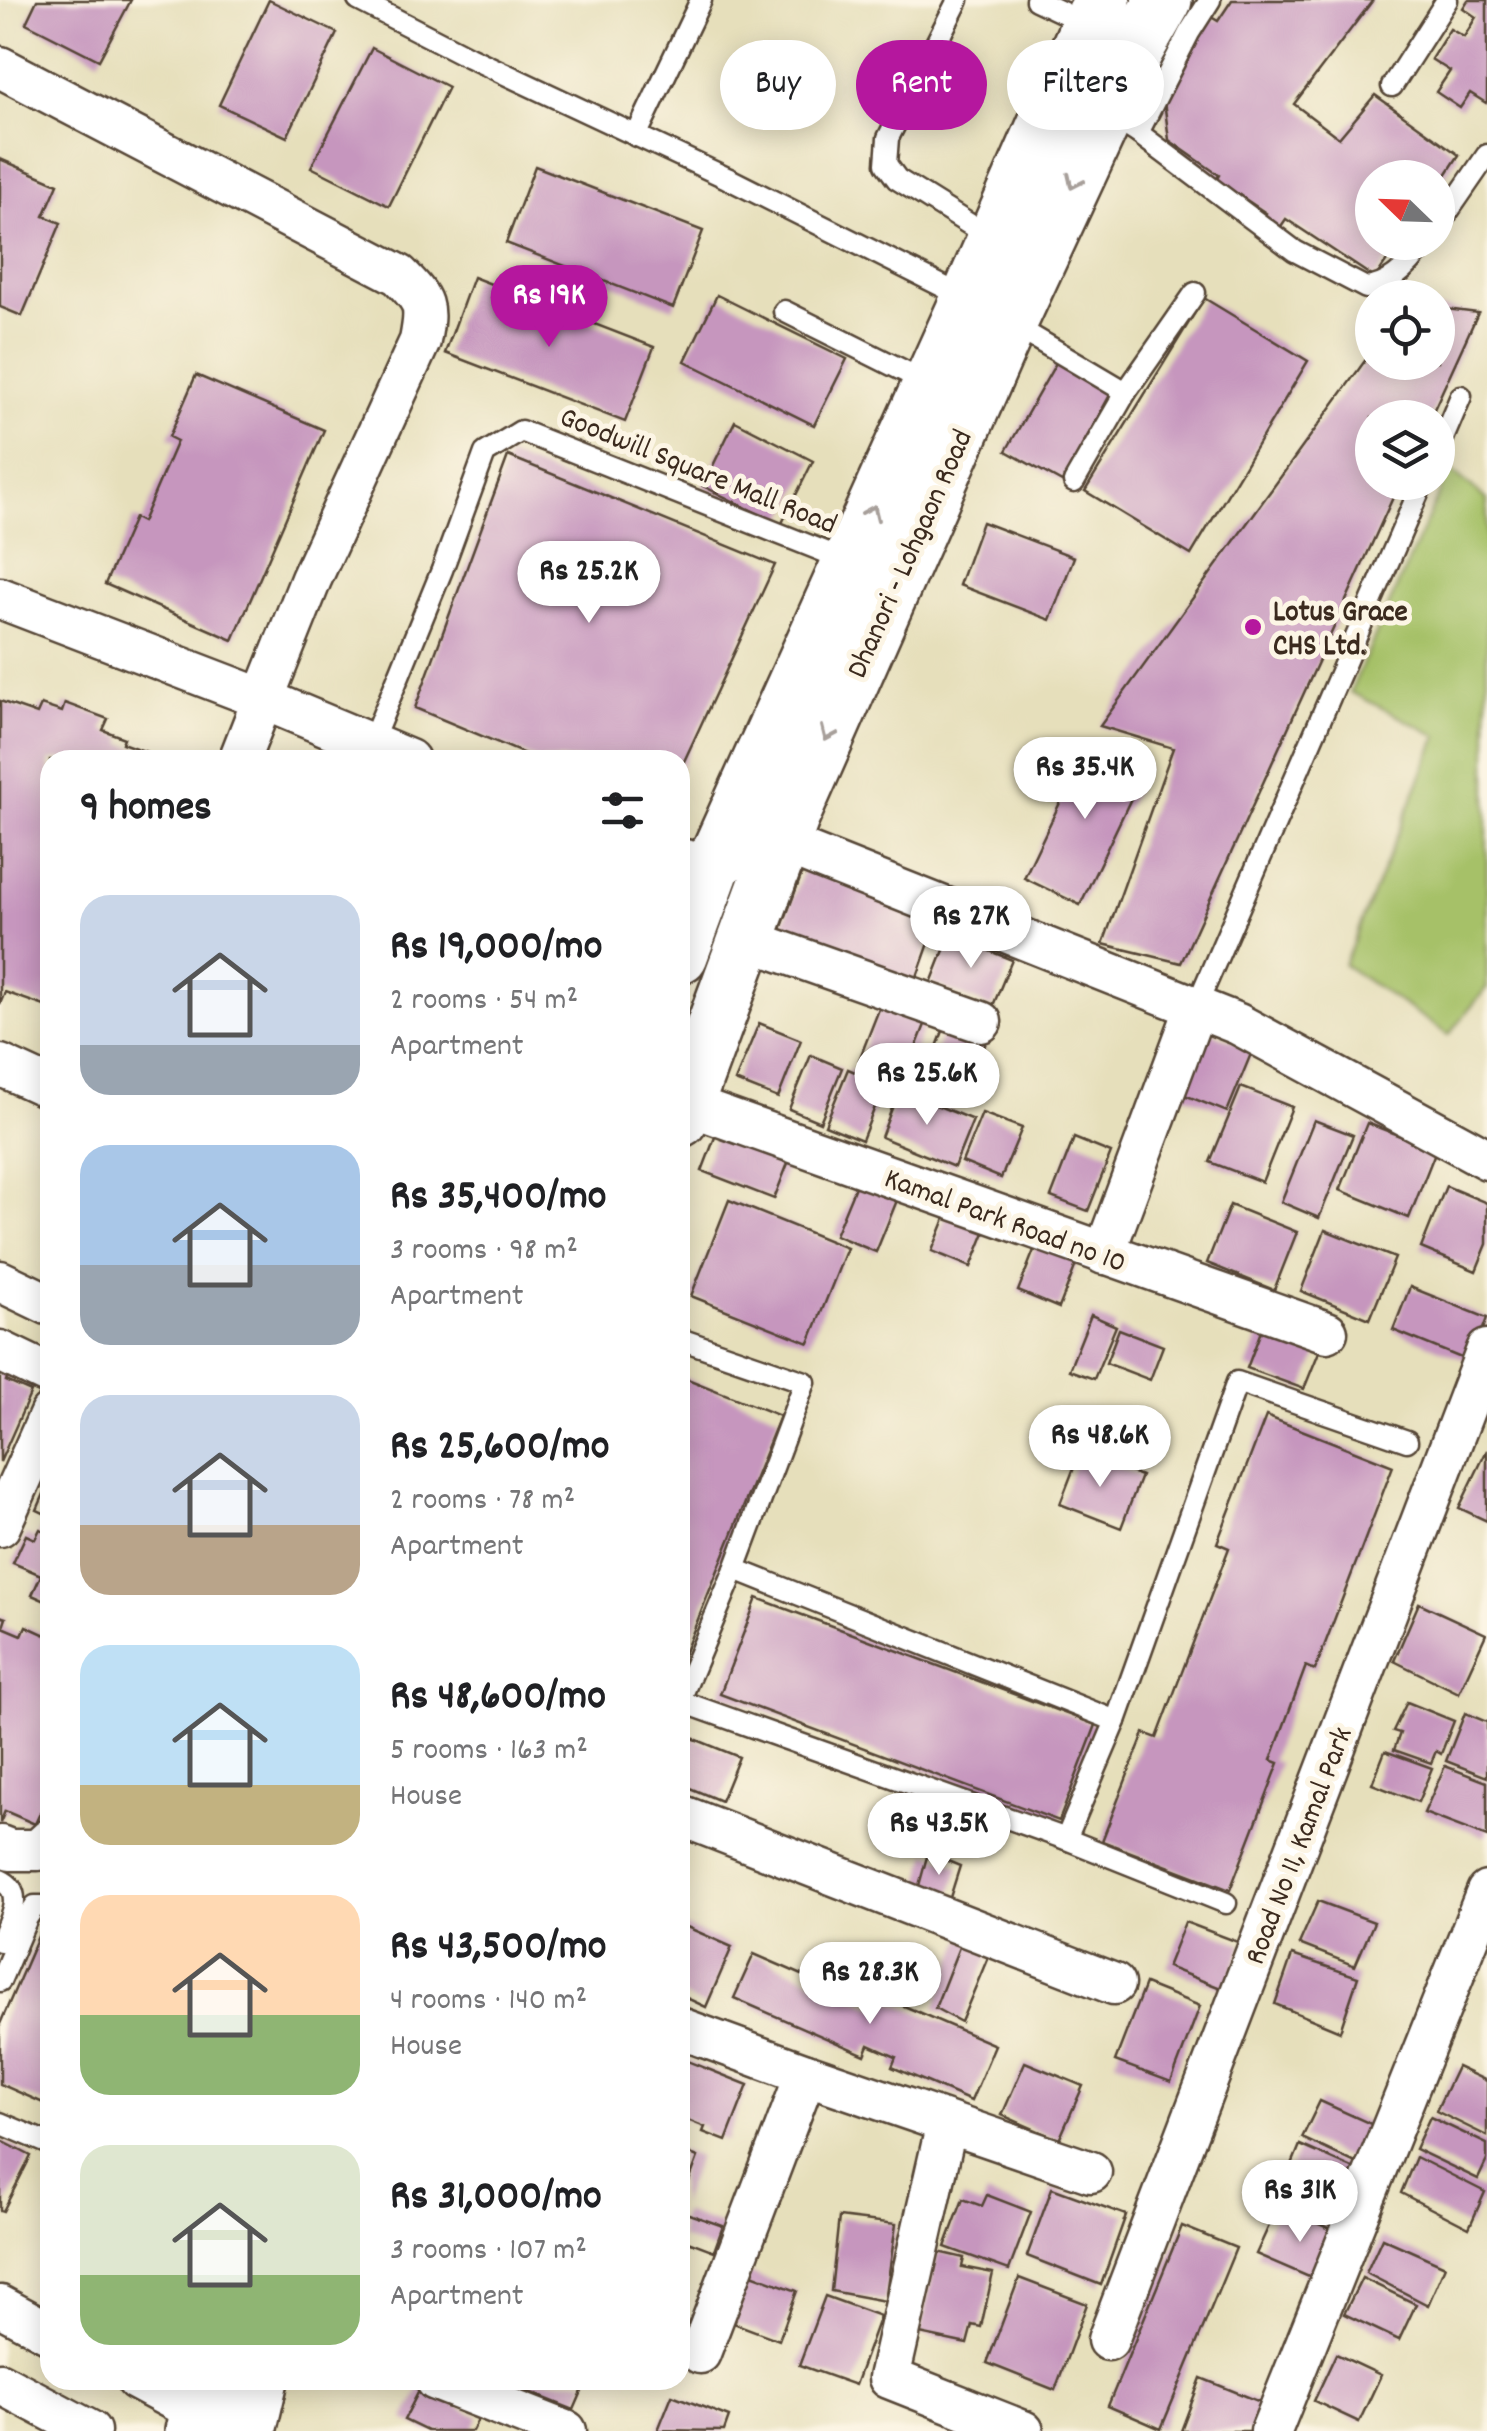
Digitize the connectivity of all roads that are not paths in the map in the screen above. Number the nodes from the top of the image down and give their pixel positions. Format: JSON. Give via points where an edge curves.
{"nodes":[{"id":1,"x":358,"y":0,"type":"edge"},
{"id":2,"x":702,"y":0,"type":"edge"},
{"id":3,"x":958,"y":0,"type":"edge"},
{"id":4,"x":1036,"y":0,"type":"edge"},
{"id":5,"x":1164,"y":0,"type":"edge"},
{"id":6,"x":1210,"y":0,"type":"edge"},
{"id":7,"x":1448,"y":0,"type":"edge"},
{"id":8,"x":1096,"y":12,"type":"edge"},
{"id":9,"x":1141,"y":40,"type":"edge"},
{"id":10,"x":0,"y":67,"type":"edge"},
{"id":11,"x":1164,"y":67,"type":"edge"},
{"id":12,"x":1392,"y":86,"type":"dead end"},
{"id":13,"x":1117,"y":130,"type":"edge"},
{"id":14,"x":1131,"y":130,"type":"edge"},
{"id":15,"x":636,"y":136,"type":"junction"},
{"id":16,"x":1487,"y":155,"type":"edge"},
{"id":17,"x":1455,"y":201,"type":"edge"},
{"id":18,"x":994,"y":240,"type":"junction"},
{"id":19,"x":1414,"y":260,"type":"edge"},
{"id":20,"x":1195,"y":293,"type":"dead end"},
{"id":21,"x":784,"y":311,"type":"dead end"},
{"id":22,"x":989,"y":311,"type":"junction"},
{"id":23,"x":930,"y":384,"type":"junction"},
{"id":24,"x":1126,"y":392,"type":"junction"},
{"id":25,"x":1461,"y":396,"type":"dead end"},
{"id":26,"x":1455,"y":410,"type":"edge"},
{"id":27,"x":1074,"y":482,"type":"dead end"},
{"id":28,"x":1415,"y":500,"type":"edge"},
{"id":29,"x":850,"y":562,"type":"junction"},
{"id":30,"x":0,"y":598,"type":"edge"},
{"id":31,"x":263,"y":699,"type":"junction"},
{"id":32,"x":371,"y":744,"type":"junction"},
{"id":33,"x":243,"y":750,"type":"edge"},
{"id":34,"x":385,"y":750,"type":"edge"},
{"id":35,"x":782,"y":843,"type":"junction"},
{"id":36,"x":696,"y":862,"type":"edge"},
{"id":37,"x":690,"y":897,"type":"edge"},
{"id":38,"x":746,"y":939,"type":"junction"},
{"id":39,"x":1196,"y":1007,"type":"junction"},
{"id":40,"x":982,"y":1022,"type":"dead end"},
{"id":41,"x":0,"y":1065,"type":"edge"},
{"id":42,"x":40,"y":1083,"type":"edge"},
{"id":43,"x":690,"y":1092,"type":"edge"},
{"id":44,"x":690,"y":1113,"type":"edge"},
{"id":45,"x":1487,"y":1159,"type":"edge"},
{"id":46,"x":1104,"y":1254,"type":"junction"},
{"id":47,"x":0,"y":1281,"type":"edge"},
{"id":48,"x":40,"y":1300,"type":"edge"},
{"id":49,"x":1326,"y":1332,"type":"dead end"},
{"id":50,"x":690,"y":1343,"type":"edge"},
{"id":51,"x":1487,"y":1350,"type":"edge"},
{"id":52,"x":0,"y":1351,"type":"edge"},
{"id":53,"x":40,"y":1371,"type":"edge"},
{"id":54,"x":40,"y":1434,"type":"edge"},
{"id":55,"x":1407,"y":1441,"type":"dead end"},
{"id":56,"x":4,"y":1506,"type":"edge"},
{"id":57,"x":735,"y":1569,"type":"junction"},
{"id":58,"x":690,"y":1677,"type":"edge"},
{"id":59,"x":690,"y":1705,"type":"edge"},
{"id":60,"x":1116,"y":1721,"type":"junction"},
{"id":61,"x":690,"y":1819,"type":"edge"},
{"id":62,"x":1066,"y":1839,"type":"junction"},
{"id":63,"x":0,"y":1846,"type":"edge"},
{"id":64,"x":40,"y":1848,"type":"edge"},
{"id":65,"x":0,"y":1880,"type":"edge"},
{"id":66,"x":1487,"y":1892,"type":"edge"},
{"id":67,"x":1226,"y":1903,"type":"dead end"},
{"id":68,"x":40,"y":1906,"type":"edge"},
{"id":69,"x":0,"y":1941,"type":"edge"},
{"id":70,"x":0,"y":1981,"type":"edge"},
{"id":71,"x":1114,"y":1984,"type":"dead end"},
{"id":72,"x":690,"y":2032,"type":"edge"},
{"id":73,"x":806,"y":2074,"type":"junction"},
{"id":74,"x":947,"y":2122,"type":"junction"},
{"id":75,"x":0,"y":2123,"type":"edge"},
{"id":76,"x":40,"y":2140,"type":"edge"},
{"id":77,"x":1091,"y":2172,"type":"dead end"},
{"id":78,"x":0,"y":2306,"type":"edge"},
{"id":79,"x":40,"y":2328,"type":"edge"},
{"id":80,"x":1108,"y":2340,"type":"dead end"},
{"id":81,"x":700,"y":2354,"type":"dead end"},
{"id":82,"x":0,"y":2382,"type":"edge"},
{"id":83,"x":158,"y":2390,"type":"edge"},
{"id":84,"x":258,"y":2390,"type":"edge"},
{"id":85,"x":461,"y":2390,"type":"edge"},
{"id":86,"x":207,"y":2414,"type":"edge"},
{"id":87,"x":90,"y":2431,"type":"edge"},
{"id":88,"x":248,"y":2431,"type":"edge"},
{"id":89,"x":566,"y":2431,"type":"edge"},
{"id":90,"x":1023,"y":2431,"type":"edge"},
{"id":91,"x":1271,"y":2431,"type":"edge"}],
"edges":[{"from":1,"to":15,"type":"lane"},
{"from":2,"to":15,"type":"lane"},
{"from":3,"to":18,"type":"lane","via":[[888,138],[886,164],[897,178]]},
{"from":4,"to":8,"type":"lane"},
{"from":5,"to":9,"type":"main road","name":"Dhanori - Lohgaon Road"},
{"from":6,"to":11,"type":"lane"},
{"from":7,"to":12,"type":"lane"},
{"from":8,"to":18,"type":"main road","name":"Dhanori - Lohgaon Road"},
{"from":10,"to":31,"type":"street","via":[[399,274],[418,294],[425,314],[416,352],[310,580]]},
{"from":13,"to":22,"type":"main road","name":"Dhanori - Lohgaon Road","one_way":true},
{"from":14,"to":19,"type":"lane","via":[[1295,251],[1366,288],[1390,280]]},
{"from":15,"to":22,"type":"lane"},
{"from":16,"to":17,"type":"lane"},
{"from":18,"to":22,"type":"main road","name":"Dhanori - Lohgaon Road"},
{"from":20,"to":24,"type":"lane"},
{"from":21,"to":23,"type":"lane"},
{"from":22,"to":23,"type":"main road","name":"Dhanori - Lohgaon Road"},
{"from":22,"to":24,"type":"lane"},
{"from":22,"to":35,"type":"main road","name":"Dhanori - Lohgaon Road","one_way":true},
{"from":29,"to":23,"type":"main road","name":"Dhanori - Lohgaon Road","one_way":true},
{"from":24,"to":27,"type":"lane"},
{"from":25,"to":26,"type":"lane"},
{"from":28,"to":39,"type":"lane"},
{"from":29,"to":32,"type":"lane","name":"Goodwill Square Mall Road","via":[[521,431],[486,453]]},
{"from":29,"to":36,"type":"main road","name":"Dhanori - Lohgaon Road"},
{"from":30,"to":31,"type":"street"},
{"from":31,"to":32,"type":"street"},
{"from":31,"to":33,"type":"street"},
{"from":32,"to":34,"type":"street"},
{"from":35,"to":36,"type":"street"},
{"from":35,"to":38,"type":"main road","name":"Dhanori - Lohgaon Road"},
{"from":35,"to":39,"type":"street"},
{"from":36,"to":37,"type":"main road","name":"Dhanori - Lohgaon Road"},
{"from":38,"to":40,"type":"street"},
{"from":38,"to":43,"type":"main road","name":"Dhanori - Lohgaon Road"},
{"from":39,"to":45,"type":"street"},
{"from":39,"to":46,"type":"street"},
{"from":41,"to":42,"type":"street"},
{"from":44,"to":46,"type":"street","name":"Kamal Park Road no 10"},
{"from":46,"to":49,"type":"street","name":"Kamal Park Road no 10"},
{"from":47,"to":48,"type":"street"},
{"from":50,"to":57,"type":"lane","via":[[805,1382]]},
{"from":51,"to":80,"type":"street","name":"Road No 11, Kamal Park"},
{"from":52,"to":53,"type":"street"},
{"from":54,"to":56,"type":"street"},
{"from":55,"to":60,"type":"lane","via":[[1237,1382]]},
{"from":57,"to":58,"type":"lane"},
{"from":57,"to":60,"type":"lane"},
{"from":59,"to":62,"type":"lane"},
{"from":60,"to":62,"type":"lane"},
{"from":61,"to":71,"type":"street"},
{"from":62,"to":67,"type":"lane"},
{"from":63,"to":64,"type":"street"},
{"from":65,"to":69,"type":"lane","via":[[9,1884],[14,1907]]},
{"from":66,"to":91,"type":"street"},
{"from":68,"to":70,"type":"lane","via":[[27,1918]]},
{"from":72,"to":73,"type":"street"},
{"from":73,"to":74,"type":"street"},
{"from":73,"to":81,"type":"street"},
{"from":74,"to":77,"type":"street"},
{"from":74,"to":90,"type":"street","via":[[889,2378]]},
{"from":75,"to":76,"type":"lane"},
{"from":78,"to":79,"type":"street"},
{"from":82,"to":87,"type":"street"},
{"from":83,"to":86,"type":"street"},
{"from":84,"to":88,"type":"main road"},
{"from":85,"to":89,"type":"street"}]}
